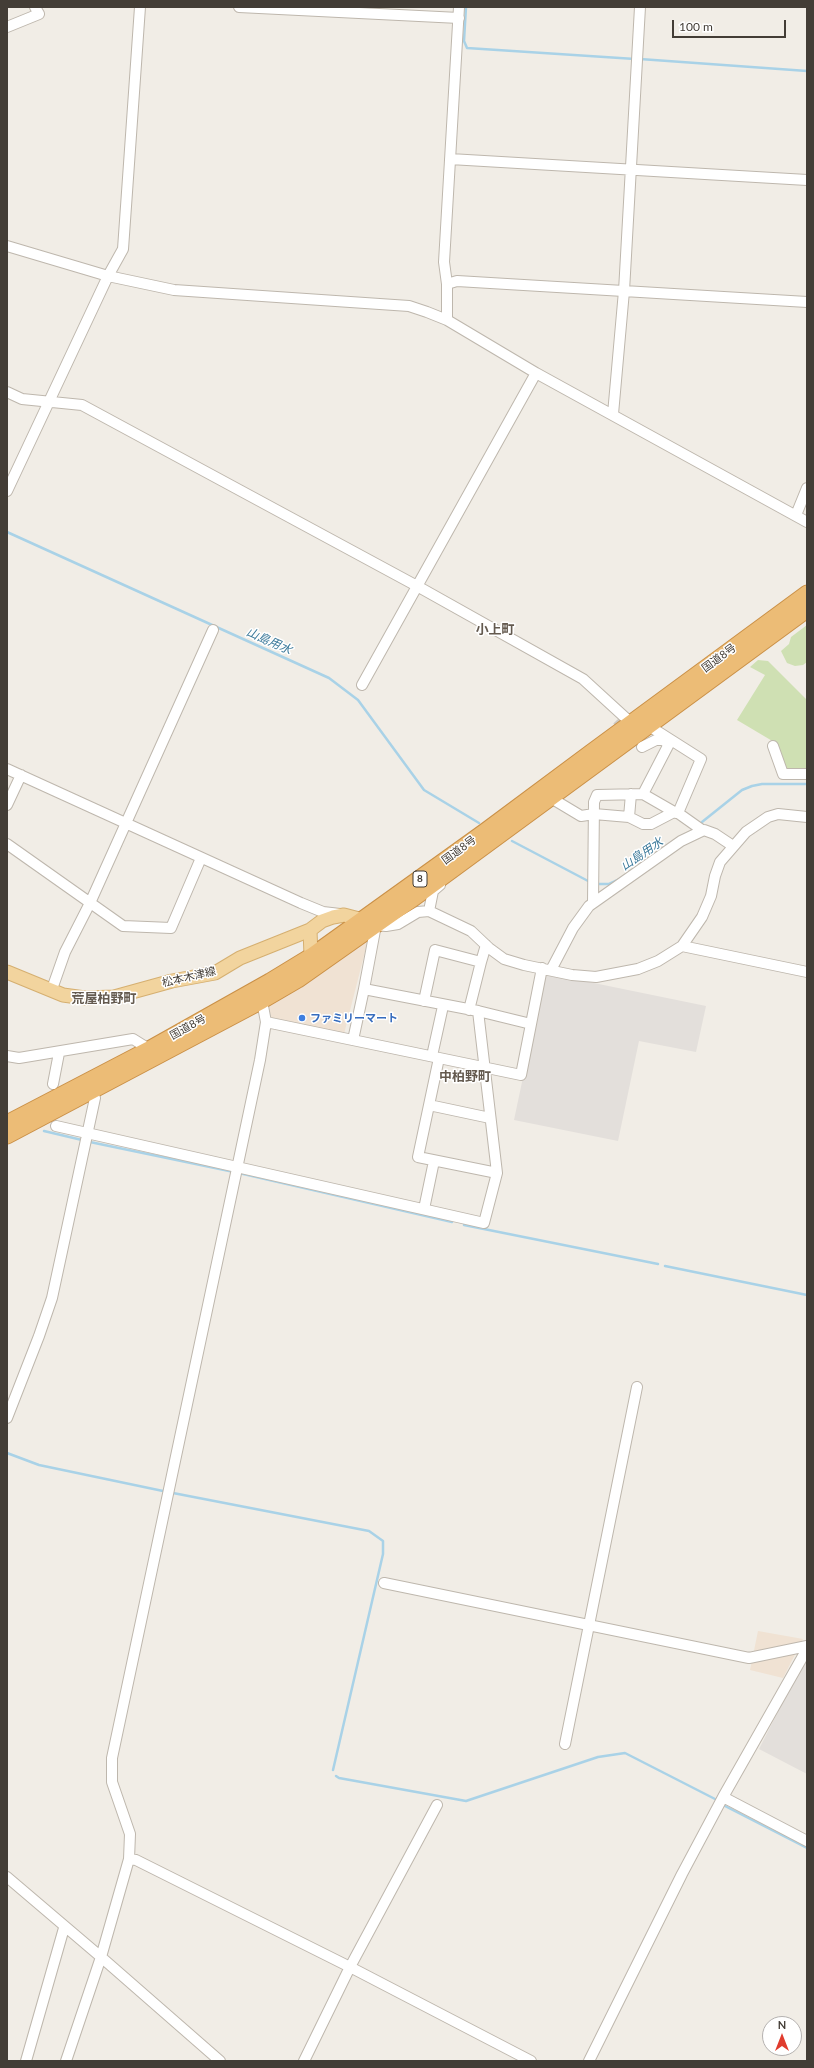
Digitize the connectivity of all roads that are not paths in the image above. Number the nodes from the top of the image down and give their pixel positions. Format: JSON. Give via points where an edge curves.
{"nodes":[{"id":1,"x":35,"y":7,"type":"edge"},
{"id":2,"x":140,"y":7,"type":"edge"},
{"id":3,"x":239,"y":7,"type":"edge"},
{"id":4,"x":459,"y":7,"type":"edge"},
{"id":5,"x":640,"y":7,"type":"edge"},
{"id":6,"x":459,"y":18,"type":"junction"},
{"id":7,"x":7,"y":27,"type":"edge"},
{"id":8,"x":450,"y":159,"type":"junction"},
{"id":9,"x":630,"y":170,"type":"junction"},
{"id":10,"x":807,"y":180,"type":"edge"},
{"id":11,"x":7,"y":246,"type":"edge"},
{"id":12,"x":108,"y":276,"type":"junction"},
{"id":13,"x":447,"y":284,"type":"junction"},
{"id":14,"x":624,"y":291,"type":"junction"},
{"id":15,"x":807,"y":302,"type":"edge"},
{"id":16,"x":446,"y":320,"type":"junction"},
{"id":17,"x":536,"y":373,"type":"junction"},
{"id":18,"x":7,"y":392,"type":"edge"},
{"id":19,"x":49,"y":402,"type":"junction"},
{"id":20,"x":613,"y":414,"type":"junction"},
{"id":21,"x":807,"y":488,"type":"edge"},
{"id":22,"x":7,"y":491,"type":"edge"},
{"id":23,"x":796,"y":515,"type":"junction"},
{"id":24,"x":807,"y":522,"type":"edge"},
{"id":25,"x":417,"y":586,"type":"junction"},
{"id":26,"x":807,"y":594,"type":"edge"},
{"id":27,"x":807,"y":610,"type":"edge"},
{"id":28,"x":213,"y":630,"type":"dead end"},
{"id":29,"x":362,"y":685,"type":"dead end"},
{"id":30,"x":624,"y":721,"type":"junction"},
{"id":31,"x":649,"y":726,"type":"junction"},
{"id":32,"x":670,"y":742,"type":"junction"},
{"id":33,"x":773,"y":746,"type":"dead end"},
{"id":34,"x":642,"y":747,"type":"dead end"},
{"id":35,"x":7,"y":769,"type":"edge"},
{"id":36,"x":807,"y":774,"type":"edge"},
{"id":37,"x":21,"y":775,"type":"junction"},
{"id":38,"x":631,"y":794,"type":"junction"},
{"id":39,"x":643,"y":794,"type":"junction"},
{"id":40,"x":551,"y":798,"type":"junction"},
{"id":41,"x":7,"y":805,"type":"edge"},
{"id":42,"x":677,"y":813,"type":"junction"},
{"id":43,"x":594,"y":814,"type":"junction"},
{"id":44,"x":807,"y":816,"type":"edge"},
{"id":45,"x":629,"y":817,"type":"junction"},
{"id":46,"x":125,"y":823,"type":"junction"},
{"id":47,"x":702,"y":830,"type":"junction"},
{"id":48,"x":7,"y":844,"type":"edge"},
{"id":49,"x":486,"y":845,"type":"junction"},
{"id":50,"x":733,"y":846,"type":"junction"},
{"id":51,"x":201,"y":858,"type":"junction"},
{"id":52,"x":90,"y":903,"type":"junction"},
{"id":53,"x":593,"y":903,"type":"junction"},
{"id":54,"x":429,"y":911,"type":"junction"},
{"id":55,"x":344,"y":915,"type":"junction"},
{"id":56,"x":369,"y":923,"type":"junction"},
{"id":57,"x":310,"y":930,"type":"junction"},
{"id":58,"x":486,"y":945,"type":"junction"},
{"id":59,"x":682,"y":946,"type":"junction"},
{"id":60,"x":311,"y":956,"type":"junction"},
{"id":61,"x":481,"y":962,"type":"junction"},
{"id":62,"x":547,"y":970,"type":"junction"},
{"id":63,"x":7,"y":972,"type":"edge"},
{"id":64,"x":807,"y":972,"type":"edge"},
{"id":65,"x":52,"y":989,"type":"junction"},
{"id":66,"x":364,"y":989,"type":"junction"},
{"id":67,"x":262,"y":1001,"type":"junction"},
{"id":68,"x":424,"y":1001,"type":"junction"},
{"id":69,"x":443,"y":1006,"type":"junction"},
{"id":70,"x":473,"y":1011,"type":"junction"},
{"id":71,"x":266,"y":1022,"type":"junction"},
{"id":72,"x":531,"y":1024,"type":"junction"},
{"id":73,"x":353,"y":1040,"type":"junction"},
{"id":74,"x":149,"y":1049,"type":"junction"},
{"id":75,"x":59,"y":1053,"type":"junction"},
{"id":76,"x":7,"y":1056,"type":"edge"},
{"id":77,"x":436,"y":1057,"type":"junction"},
{"id":78,"x":486,"y":1068,"type":"junction"},
{"id":79,"x":53,"y":1084,"type":"dead end"},
{"id":80,"x":92,"y":1091,"type":"junction"},
{"id":81,"x":429,"y":1105,"type":"junction"},
{"id":82,"x":490,"y":1118,"type":"junction"},
{"id":83,"x":7,"y":1123,"type":"edge"},
{"id":84,"x":56,"y":1126,"type":"dead end"},
{"id":85,"x":87,"y":1134,"type":"junction"},
{"id":86,"x":7,"y":1136,"type":"edge"},
{"id":87,"x":434,"y":1161,"type":"junction"},
{"id":88,"x":236,"y":1170,"type":"junction"},
{"id":89,"x":496,"y":1173,"type":"junction"},
{"id":90,"x":424,"y":1209,"type":"junction"},
{"id":91,"x":637,"y":1387,"type":"dead end"},
{"id":92,"x":7,"y":1418,"type":"edge"},
{"id":93,"x":384,"y":1583,"type":"dead end"},
{"id":94,"x":588,"y":1626,"type":"junction"},
{"id":95,"x":807,"y":1647,"type":"edge"},
{"id":96,"x":565,"y":1744,"type":"dead end"},
{"id":97,"x":723,"y":1797,"type":"junction"},
{"id":98,"x":437,"y":1805,"type":"dead end"},
{"id":99,"x":807,"y":1841,"type":"edge"},
{"id":100,"x":129,"y":1859,"type":"junction"},
{"id":101,"x":7,"y":1878,"type":"edge"},
{"id":102,"x":64,"y":1928,"type":"junction"},
{"id":103,"x":101,"y":1957,"type":"junction"},
{"id":104,"x":350,"y":1967,"type":"junction"},
{"id":105,"x":26,"y":2061,"type":"edge"},
{"id":106,"x":66,"y":2061,"type":"edge"},
{"id":107,"x":220,"y":2061,"type":"edge"},
{"id":108,"x":304,"y":2061,"type":"edge"},
{"id":109,"x":531,"y":2061,"type":"edge"},
{"id":110,"x":588,"y":2061,"type":"edge"}],
"edges":[{"from":1,"to":7,"type":"street","via":[[39,14]]},
{"from":2,"to":12,"type":"street","via":[[124,249]]},
{"from":3,"to":6,"type":"street"},
{"from":4,"to":6,"type":"street"},
{"from":5,"to":9,"type":"street"},
{"from":6,"to":8,"type":"street"},
{"from":8,"to":9,"type":"street"},
{"from":8,"to":13,"type":"street","via":[[444,262]]},
{"from":9,"to":10,"type":"street"},
{"from":9,"to":14,"type":"street"},
{"from":11,"to":12,"type":"street"},
{"from":12,"to":16,"type":"street","via":[[174,290],[409,306]]},
{"from":12,"to":19,"type":"street"},
{"from":13,"to":14,"type":"street","via":[[457,281]]},
{"from":13,"to":16,"type":"street"},
{"from":14,"to":15,"type":"street"},
{"from":14,"to":20,"type":"street"},
{"from":16,"to":17,"type":"street"},
{"from":17,"to":20,"type":"street"},
{"from":17,"to":25,"type":"street"},
{"from":18,"to":19,"type":"street","via":[[22,399]]},
{"from":19,"to":22,"type":"street"},
{"from":19,"to":25,"type":"street","via":[[82,405]]},
{"from":20,"to":23,"type":"street"},
{"from":21,"to":23,"type":"street"},
{"from":23,"to":24,"type":"street"},
{"from":25,"to":29,"type":"street"},
{"from":25,"to":30,"type":"street","via":[[583,679]]},
{"from":26,"to":30,"type":"highway","name":"国道8号","number":"8"},
{"from":27,"to":31,"type":"highway","name":"国道8号","number":"8"},
{"from":28,"to":46,"type":"street"},
{"from":30,"to":56,"type":"highway","name":"国道8号","number":"8"},
{"from":31,"to":32,"type":"street"},
{"from":31,"to":40,"type":"highway","name":"国道8号","number":"8"},
{"from":32,"to":34,"type":"street","via":[[656,740]]},
{"from":32,"to":39,"type":"street"},
{"from":32,"to":42,"type":"street","via":[[701,759]]},
{"from":33,"to":36,"type":"street","via":[[783,774]]},
{"from":35,"to":37,"type":"street"},
{"from":37,"to":41,"type":"street"},
{"from":37,"to":46,"type":"street"},
{"from":38,"to":39,"type":"street"},
{"from":38,"to":43,"type":"street","via":[[597,795]]},
{"from":38,"to":45,"type":"street"},
{"from":39,"to":42,"type":"street"},
{"from":40,"to":43,"type":"street","via":[[581,816]]},
{"from":40,"to":49,"type":"highway","name":"国道8号","number":"8"},
{"from":42,"to":45,"type":"street","via":[[651,824],[643,824]]},
{"from":42,"to":47,"type":"street"},
{"from":43,"to":45,"type":"street"},
{"from":43,"to":53,"type":"street"},
{"from":44,"to":50,"type":"street","via":[[778,814],[768,817],[746,832]]},
{"from":46,"to":51,"type":"street"},
{"from":46,"to":52,"type":"street"},
{"from":47,"to":50,"type":"street","via":[[715,834]]},
{"from":47,"to":53,"type":"street","via":[[681,841]]},
{"from":48,"to":52,"type":"street"},
{"from":49,"to":54,"type":"street","via":[[474,860],[433,891]]},
{"from":49,"to":56,"type":"highway","name":"国道8号","number":"8"},
{"from":50,"to":59,"type":"street","via":[[720,862],[711,896],[702,917]]},
{"from":51,"to":52,"type":"street","via":[[171,928],[123,926]]},
{"from":51,"to":55,"type":"street","via":[[323,912]]},
{"from":52,"to":65,"type":"street","via":[[65,952]]},
{"from":53,"to":62,"type":"street","via":[[573,928]]},
{"from":54,"to":56,"type":"street","via":[[418,912],[398,924]]},
{"from":54,"to":58,"type":"street","via":[[471,931]]},
{"from":55,"to":56,"type":"main road","name":"松本木津線"},
{"from":55,"to":57,"type":"main road","name":"松本木津線","via":[[322,921]]},
{"from":56,"to":60,"type":"highway","name":"国道8号","number":"8"},
{"from":56,"to":66,"type":"street"},
{"from":56,"to":67,"type":"highway","name":"国道8号","number":"8","via":[[298,980]]},
{"from":57,"to":60,"type":"main road"},
{"from":57,"to":65,"type":"main road","name":"松本木津線","via":[[240,958],[215,973],[172,980],[114,997],[85,998],[62,995]]},
{"from":58,"to":61,"type":"street"},
{"from":58,"to":62,"type":"street","via":[[504,959]]},
{"from":59,"to":62,"type":"street","via":[[638,970],[618,974],[596,977]]},
{"from":59,"to":64,"type":"street"},
{"from":60,"to":74,"type":"highway","name":"国道8号","number":"8"},
{"from":61,"to":68,"type":"street","via":[[435,950]]},
{"from":61,"to":70,"type":"street"},
{"from":62,"to":72,"type":"street"},
{"from":63,"to":65,"type":"main road","name":"松本木津線"},
{"from":66,"to":68,"type":"street"},
{"from":66,"to":73,"type":"street"},
{"from":67,"to":71,"type":"street"},
{"from":67,"to":80,"type":"highway","name":"国道8号","number":"8"},
{"from":68,"to":69,"type":"street"},
{"from":69,"to":70,"type":"street"},
{"from":69,"to":77,"type":"street"},
{"from":70,"to":72,"type":"street"},
{"from":70,"to":78,"type":"street"},
{"from":71,"to":73,"type":"street"},
{"from":71,"to":88,"type":"street"},
{"from":72,"to":78,"type":"street","via":[[521,1075]]},
{"from":73,"to":77,"type":"street"},
{"from":74,"to":75,"type":"street","via":[[133,1039]]},
{"from":74,"to":83,"type":"highway","name":"国道8号","number":"8"},
{"from":75,"to":76,"type":"street","via":[[19,1058]]},
{"from":75,"to":79,"type":"street"},
{"from":77,"to":78,"type":"street"},
{"from":77,"to":81,"type":"street"},
{"from":78,"to":82,"type":"street"},
{"from":80,"to":85,"type":"street","via":[[95,1098]]},
{"from":80,"to":86,"type":"highway","name":"国道8号","number":"8"},
{"from":81,"to":82,"type":"street"},
{"from":81,"to":87,"type":"street","via":[[418,1156]]},
{"from":82,"to":89,"type":"street"},
{"from":84,"to":85,"type":"street"},
{"from":85,"to":88,"type":"street"},
{"from":85,"to":92,"type":"street","via":[[52,1298]]},
{"from":87,"to":89,"type":"street"},
{"from":87,"to":90,"type":"street"},
{"from":88,"to":90,"type":"street"},
{"from":88,"to":100,"type":"street","via":[[112,1758],[112,1782],[130,1834]]},
{"from":89,"to":90,"type":"street","via":[[484,1223]]},
{"from":91,"to":94,"type":"street"},
{"from":93,"to":94,"type":"street"},
{"from":94,"to":95,"type":"street","via":[[749,1658]]},
{"from":94,"to":96,"type":"street"},
{"from":95,"to":97,"type":"street"},
{"from":97,"to":99,"type":"street"},
{"from":97,"to":110,"type":"street"},
{"from":98,"to":104,"type":"street"},
{"from":100,"to":103,"type":"street"},
{"from":100,"to":104,"type":"street","via":[[136,1860]]},
{"from":101,"to":102,"type":"street"},
{"from":102,"to":103,"type":"street"},
{"from":102,"to":105,"type":"street"},
{"from":103,"to":106,"type":"street"},
{"from":103,"to":107,"type":"street"},
{"from":104,"to":108,"type":"street"},
{"from":104,"to":109,"type":"street"}]}
